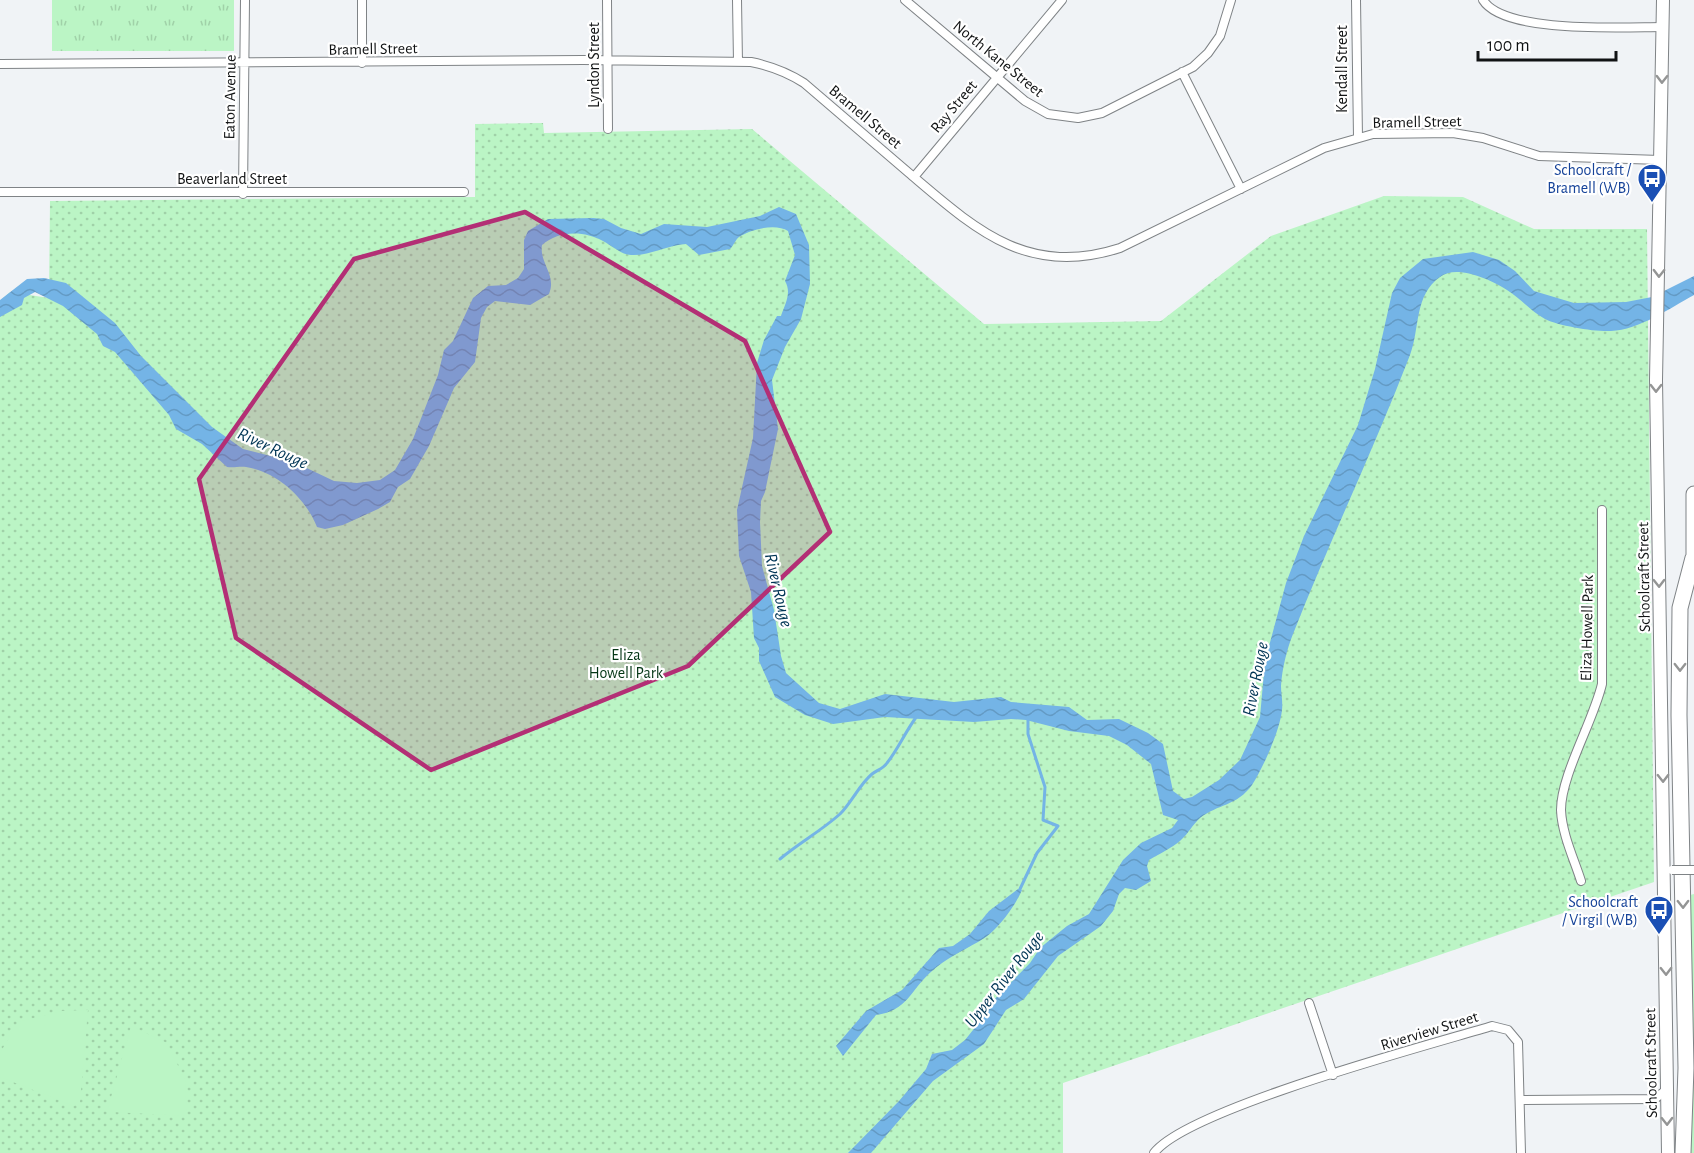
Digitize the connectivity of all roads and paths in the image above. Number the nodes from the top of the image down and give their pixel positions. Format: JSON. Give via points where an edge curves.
{"nodes":[{"id":1,"x":245,"y":0,"type":"edge"},
{"id":2,"x":362,"y":0,"type":"edge"},
{"id":3,"x":607,"y":0,"type":"edge"},
{"id":4,"x":737,"y":0,"type":"edge"},
{"id":5,"x":905,"y":0,"type":"edge"},
{"id":6,"x":1062,"y":0,"type":"edge"},
{"id":7,"x":1231,"y":0,"type":"edge"},
{"id":8,"x":1356,"y":0,"type":"edge"},
{"id":9,"x":1483,"y":0,"type":"edge"},
{"id":10,"x":1663,"y":0,"type":"edge"},
{"id":11,"x":1662,"y":27,"type":"junction"},
{"id":12,"x":608,"y":61,"type":"junction"},
{"id":13,"x":738,"y":62,"type":"junction"},
{"id":14,"x":362,"y":63,"type":"junction"},
{"id":15,"x":0,"y":64,"type":"edge"},
{"id":16,"x":245,"y":64,"type":"junction"},
{"id":17,"x":1182,"y":72,"type":"junction"},
{"id":18,"x":997,"y":77,"type":"junction"},
{"id":19,"x":608,"y":129,"type":"dead end"},
{"id":20,"x":1358,"y":137,"type":"junction"},
{"id":21,"x":1660,"y":160,"type":"junction"},
{"id":22,"x":914,"y":177,"type":"junction"},
{"id":23,"x":1240,"y":189,"type":"junction"},
{"id":24,"x":0,"y":192,"type":"edge"},
{"id":25,"x":464,"y":192,"type":"dead end"},
{"id":26,"x":243,"y":194,"type":"junction"},
{"id":27,"x":1694,"y":494,"type":"edge"},
{"id":28,"x":1602,"y":510,"type":"dead end"},
{"id":29,"x":1693,"y":558,"type":"edge"},
{"id":30,"x":1694,"y":576,"type":"edge"},
{"id":31,"x":1668,"y":870,"type":"junction"},
{"id":32,"x":1694,"y":870,"type":"edge"},
{"id":33,"x":1581,"y":881,"type":"dead end"},
{"id":34,"x":1309,"y":1003,"type":"dead end"},
{"id":35,"x":1333,"y":1075,"type":"junction"},
{"id":36,"x":1667,"y":1089,"type":"junction"},
{"id":37,"x":1521,"y":1100,"type":"junction"},
{"id":38,"x":1154,"y":1153,"type":"edge"},
{"id":39,"x":1521,"y":1153,"type":"edge"},
{"id":40,"x":1668,"y":1153,"type":"edge"},
{"id":41,"x":1683,"y":1153,"type":"edge"}],
"edges":[{"from":1,"to":16,"type":"street","name":"Eaton Avenue"},
{"from":2,"to":14,"type":"street"},
{"from":3,"to":12,"type":"street","name":"Lyndon Street"},
{"from":4,"to":13,"type":"street"},
{"from":5,"to":18,"type":"street","name":"North Kane Street"},
{"from":6,"to":18,"type":"street","name":"Ray Street"},
{"from":7,"to":17,"type":"street","name":"North Kane Street","via":[[1225,26],[1215,44],[1200,61]]},
{"from":8,"to":20,"type":"street","name":"Kendall Street"},
{"from":9,"to":11,"type":"street","via":[[1498,13],[1547,25]]},
{"from":10,"to":11,"type":"main road","name":"Schoolcraft Street"},
{"from":11,"to":21,"type":"main road","name":"Schoolcraft Street","one_way":true},
{"from":12,"to":13,"type":"street","name":"Bramell Street"},
{"from":12,"to":14,"type":"street","name":"Bramell Street"},
{"from":12,"to":19,"type":"street","name":"Lyndon Street"},
{"from":13,"to":22,"type":"street","name":"Bramell Street","via":[[766,65],[792,75]]},
{"from":14,"to":16,"type":"street","name":"Bramell Street"},
{"from":15,"to":16,"type":"street","name":"Bramell Street"},
{"from":16,"to":26,"type":"street","name":"Eaton Avenue"},
{"from":17,"to":18,"type":"street","name":"North Kane Street","via":[[1102,113],[1078,118],[1039,110]]},
{"from":17,"to":23,"type":"street"},
{"from":18,"to":22,"type":"street","name":"Ray Street"},
{"from":20,"to":21,"type":"street","name":"Bramell Street","via":[[1453,133],[1546,157]]},
{"from":20,"to":23,"type":"street","name":"Bramell Street","via":[[1324,148]]},
{"from":21,"to":31,"type":"main road","name":"Schoolcraft Street","one_way":true,"via":[[1656,436]]},
{"from":22,"to":23,"type":"street","name":"Bramell Street","via":[[992,238],[1025,252],[1060,258],[1092,256],[1120,248]]},
{"from":24,"to":26,"type":"street","name":"Beaverland Street"},
{"from":25,"to":26,"type":"street","name":"Beaverland Street"},
{"from":27,"to":29,"type":"highway"},
{"from":28,"to":33,"type":"street","name":"Eliza Howell Park","via":[[1602,684],[1566,784],[1561,810]]},
{"from":29,"to":30,"type":"highway"},
{"from":29,"to":41,"type":"highway","one_way":true,"via":[[1680,608],[1686,1068]]},
{"from":31,"to":32,"type":"street","bridge":true},
{"from":31,"to":36,"type":"main road","name":"Schoolcraft Street","one_way":true},
{"from":34,"to":35,"type":"street"},
{"from":35,"to":37,"type":"street","name":"Riverview Street","via":[[1500,1026],[1518,1042]]},
{"from":35,"to":38,"type":"street","name":"Riverview Street","via":[[1199,1124],[1170,1137]]},
{"from":36,"to":37,"type":"street","via":[[1655,1099]]},
{"from":36,"to":40,"type":"main road","name":"Schoolcraft Street","one_way":true},
{"from":37,"to":39,"type":"street"}]}
